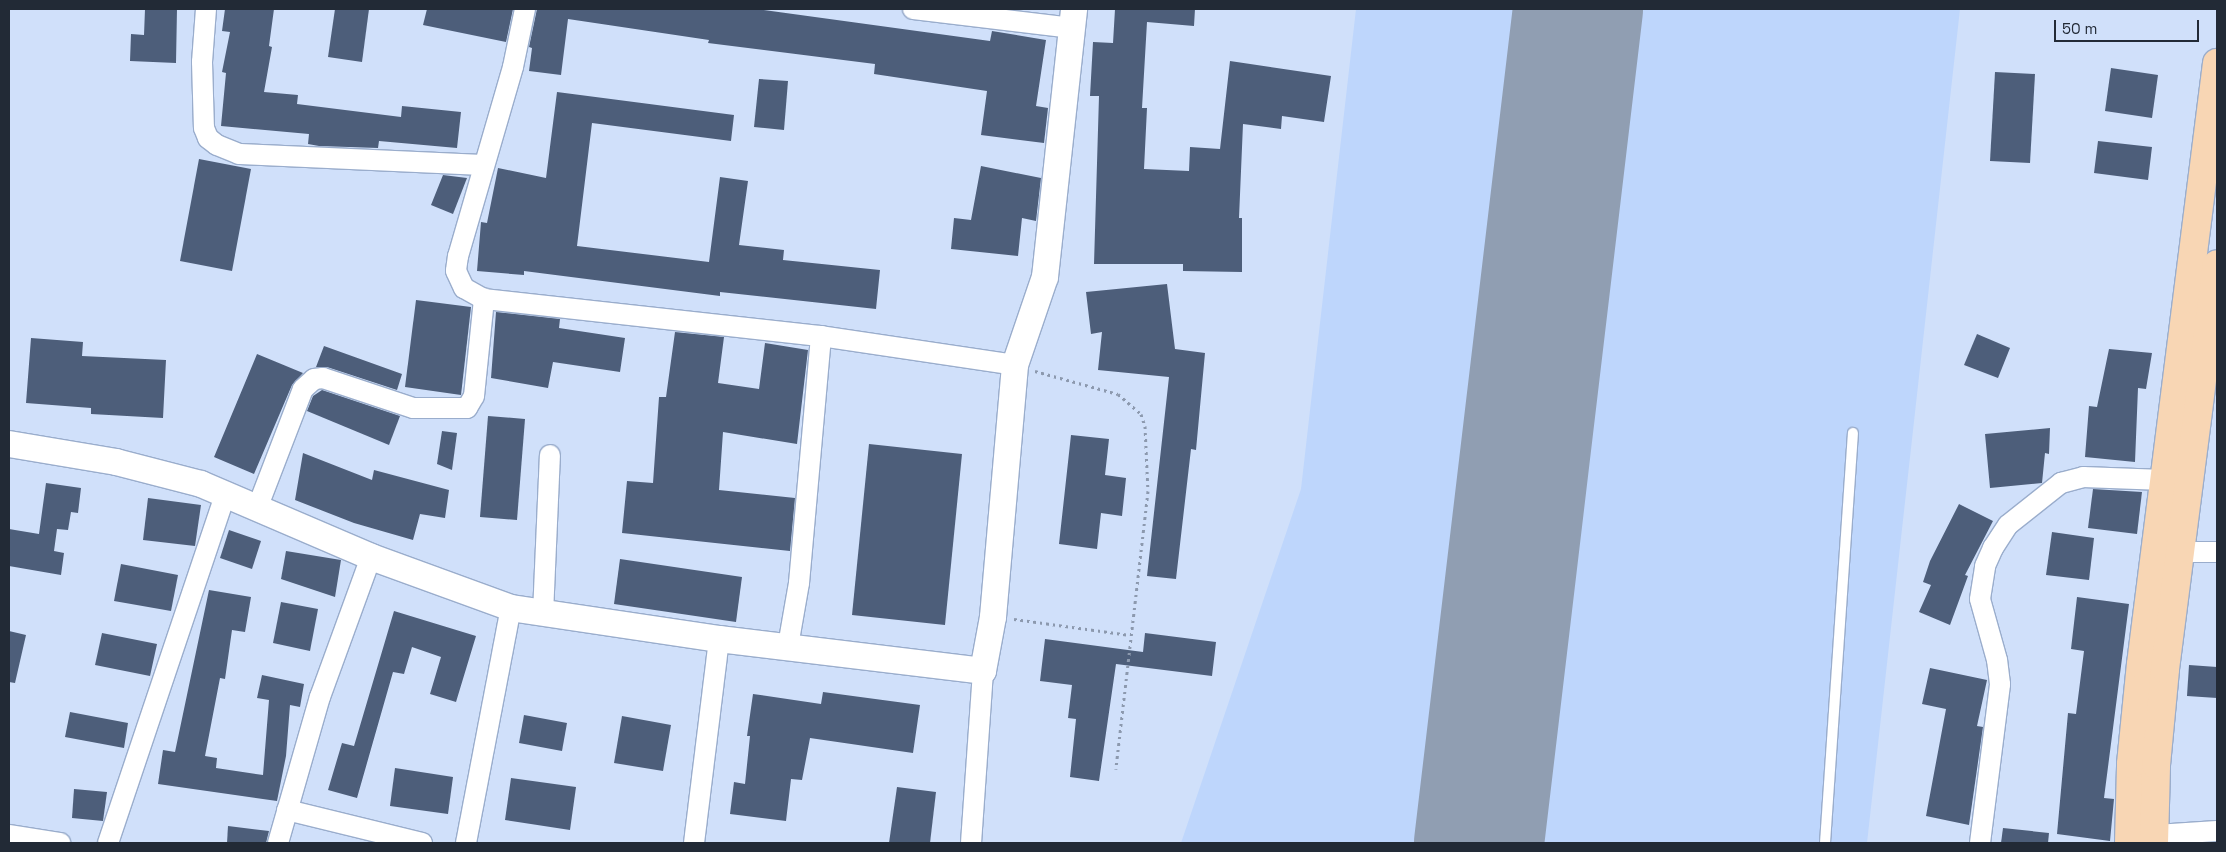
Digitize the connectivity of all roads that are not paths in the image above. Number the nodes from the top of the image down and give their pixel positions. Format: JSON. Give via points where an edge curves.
{"nodes":[{"id":1,"x":206,"y":9,"type":"edge"},
{"id":2,"x":525,"y":9,"type":"edge"},
{"id":3,"x":913,"y":9,"type":"edge"},
{"id":4,"x":1073,"y":18,"type":"edge"},
{"id":5,"x":2217,"y":62,"type":"edge"},
{"id":6,"x":484,"y":165,"type":"junction"},
{"id":7,"x":2209,"y":199,"type":"edge"},
{"id":8,"x":2217,"y":264,"type":"edge"},
{"id":9,"x":484,"y":299,"type":"junction"},
{"id":10,"x":821,"y":336,"type":"junction"},
{"id":11,"x":2213,"y":338,"type":"edge"},
{"id":12,"x":1016,"y":365,"type":"junction"},
{"id":13,"x":1853,"y":433,"type":"dead end"},
{"id":14,"x":9,"y":444,"type":"edge"},
{"id":15,"x":550,"y":455,"type":"dead end"},
{"id":16,"x":2164,"y":480,"type":"junction"},
{"id":17,"x":226,"y":492,"type":"junction"},
{"id":18,"x":258,"y":506,"type":"junction"},
{"id":19,"x":2180,"y":552,"type":"junction"},
{"id":20,"x":2217,"y":552,"type":"edge"},
{"id":21,"x":371,"y":556,"type":"junction"},
{"id":22,"x":511,"y":608,"type":"junction"},
{"id":23,"x":543,"y":614,"type":"junction"},
{"id":24,"x":719,"y":639,"type":"junction"},
{"id":25,"x":788,"y":646,"type":"junction"},
{"id":26,"x":983,"y":671,"type":"junction"},
{"id":27,"x":287,"y":810,"type":"junction"},
{"id":28,"x":2217,"y":831,"type":"edge"},
{"id":29,"x":9,"y":835,"type":"edge"},
{"id":30,"x":2142,"y":840,"type":"edge"},
{"id":31,"x":60,"y":843,"type":"edge"},
{"id":32,"x":108,"y":843,"type":"edge"},
{"id":33,"x":278,"y":843,"type":"edge"},
{"id":34,"x":422,"y":843,"type":"edge"},
{"id":35,"x":466,"y":843,"type":"edge"},
{"id":36,"x":694,"y":843,"type":"edge"},
{"id":37,"x":971,"y":843,"type":"edge"},
{"id":38,"x":1825,"y":843,"type":"edge"},
{"id":39,"x":1980,"y":843,"type":"edge"}],
"edges":[{"from":1,"to":6,"type":"street","via":[[202,62],[204,128],[208,138],[216,144],[239,154]]},
{"from":2,"to":6,"type":"street","via":[[513,67]]},
{"from":3,"to":4,"type":"street"},
{"from":4,"to":12,"type":"street","via":[[1045,277]]},
{"from":5,"to":7,"type":"highway"},
{"from":6,"to":9,"type":"street","via":[[456,271],[464,288]]},
{"from":7,"to":16,"type":"highway"},
{"from":8,"to":11,"type":"highway"},
{"from":9,"to":10,"type":"street"},
{"from":9,"to":18,"type":"street","via":[[474,396],[467,408],[413,408],[323,378],[314,379],[303,389]]},
{"from":10,"to":12,"type":"street"},
{"from":10,"to":25,"type":"street","via":[[799,584]]},
{"from":11,"to":19,"type":"highway"},
{"from":12,"to":26,"type":"street","via":[[993,616]]},
{"from":13,"to":38,"type":"lane"},
{"from":14,"to":17,"type":"street","via":[[116,462]]},
{"from":15,"to":23,"type":"street"},
{"from":16,"to":30,"type":"highway","via":[[2133,746]]},
{"from":16,"to":39,"type":"street","via":[[2083,477],[2061,483],[2008,526],[1993,548],[1985,566],[1980,599],[1997,660],[2000,684]]},
{"from":17,"to":18,"type":"street"},
{"from":17,"to":32,"type":"street"},
{"from":18,"to":21,"type":"street"},
{"from":19,"to":20,"type":"street"},
{"from":19,"to":30,"type":"highway","via":[[2157,755]]},
{"from":21,"to":22,"type":"street"},
{"from":21,"to":27,"type":"street","via":[[320,697]]},
{"from":22,"to":23,"type":"street"},
{"from":22,"to":35,"type":"street"},
{"from":23,"to":24,"type":"street"},
{"from":24,"to":25,"type":"street"},
{"from":24,"to":36,"type":"street"},
{"from":25,"to":26,"type":"street"},
{"from":26,"to":37,"type":"street"},
{"from":27,"to":33,"type":"street"},
{"from":27,"to":34,"type":"street"},
{"from":28,"to":30,"type":"street"},
{"from":29,"to":31,"type":"street"}]}
